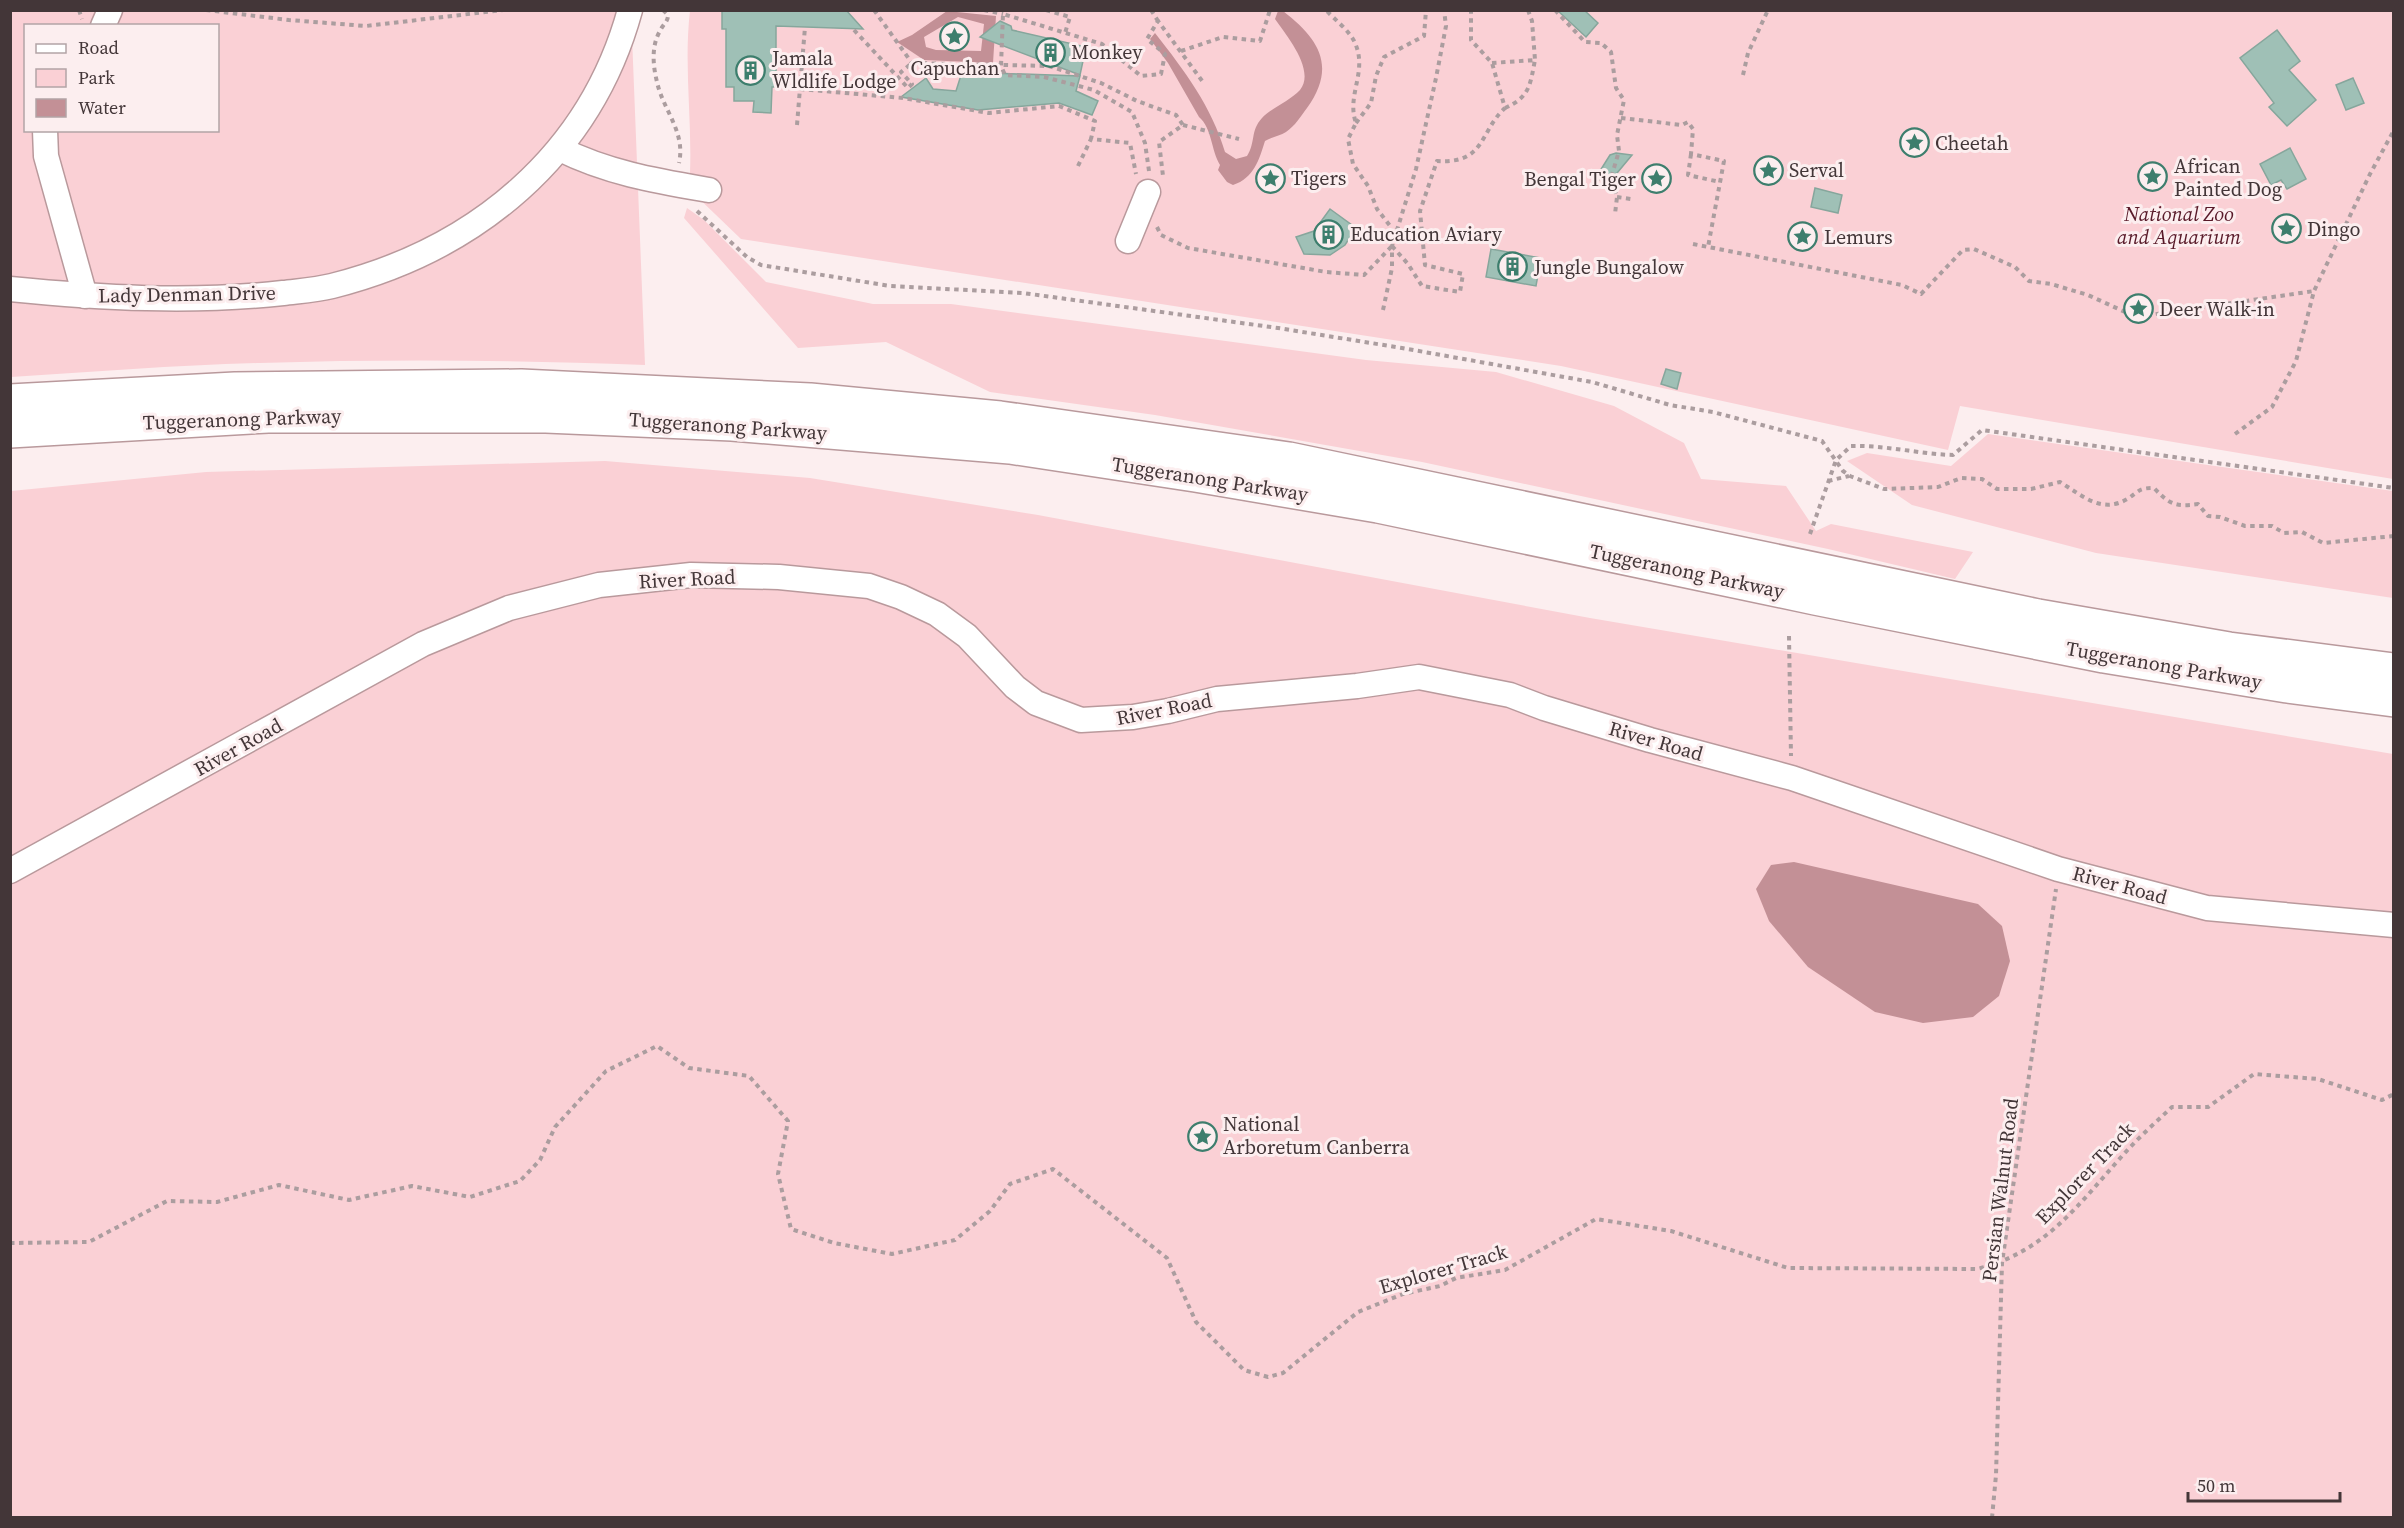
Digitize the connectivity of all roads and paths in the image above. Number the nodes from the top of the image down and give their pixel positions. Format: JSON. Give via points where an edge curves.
{"nodes":[{"id":1,"x":110,"y":10,"type":"edge"},
{"id":2,"x":206,"y":10,"type":"edge"},
{"id":3,"x":503,"y":10,"type":"edge"},
{"id":4,"x":630,"y":10,"type":"edge"},
{"id":5,"x":663,"y":10,"type":"edge"},
{"id":6,"x":874,"y":10,"type":"edge"},
{"id":7,"x":984,"y":10,"type":"edge"},
{"id":8,"x":1046,"y":10,"type":"edge"},
{"id":9,"x":1150,"y":10,"type":"edge"},
{"id":10,"x":1270,"y":10,"type":"edge"},
{"id":11,"x":1326,"y":10,"type":"edge"},
{"id":12,"x":1426,"y":10,"type":"edge"},
{"id":13,"x":1444,"y":10,"type":"edge"},
{"id":14,"x":1471,"y":10,"type":"edge"},
{"id":15,"x":1528,"y":10,"type":"edge"},
{"id":16,"x":1555,"y":10,"type":"edge"},
{"id":17,"x":1768,"y":10,"type":"edge"},
{"id":18,"x":1004,"y":14,"type":"junction"},
{"id":19,"x":1158,"y":21,"type":"junction"},
{"id":20,"x":104,"y":24,"type":"edge"},
{"id":21,"x":805,"y":27,"type":"dead end"},
{"id":22,"x":854,"y":30,"type":"dead end"},
{"id":23,"x":1065,"y":33,"type":"junction"},
{"id":24,"x":1181,"y":51,"type":"junction"},
{"id":25,"x":1535,"y":60,"type":"junction"},
{"id":26,"x":912,"y":63,"type":"junction"},
{"id":27,"x":1492,"y":63,"type":"junction"},
{"id":28,"x":1001,"y":66,"type":"junction"},
{"id":29,"x":1743,"y":75,"type":"dead end"},
{"id":30,"x":1203,"y":82,"type":"dead end"},
{"id":31,"x":800,"y":88,"type":"junction"},
{"id":32,"x":1505,"y":108,"type":"junction"},
{"id":33,"x":1621,"y":118,"type":"junction"},
{"id":34,"x":1356,"y":123,"type":"junction"},
{"id":35,"x":797,"y":125,"type":"dead end"},
{"id":36,"x":1183,"y":125,"type":"junction"},
{"id":37,"x":2394,"y":130,"type":"edge"},
{"id":38,"x":45,"y":132,"type":"edge"},
{"id":39,"x":1091,"y":139,"type":"junction"},
{"id":40,"x":1239,"y":139,"type":"dead end"},
{"id":41,"x":560,"y":149,"type":"junction"},
{"id":42,"x":1691,"y":154,"type":"junction"},
{"id":43,"x":1078,"y":166,"type":"dead end"},
{"id":44,"x":1720,"y":182,"type":"junction"},
{"id":45,"x":675,"y":184,"type":"junction"},
{"id":46,"x":1156,"y":187,"type":"junction"},
{"id":47,"x":709,"y":190,"type":"dead end"},
{"id":48,"x":1617,"y":197,"type":"junction"},
{"id":49,"x":1631,"y":199,"type":"dead end"},
{"id":50,"x":696,"y":210,"type":"dead end"},
{"id":51,"x":1615,"y":214,"type":"dead end"},
{"id":52,"x":1154,"y":220,"type":"dead end"},
{"id":53,"x":1128,"y":241,"type":"dead end"},
{"id":54,"x":1692,"y":244,"type":"dead end"},
{"id":55,"x":1392,"y":246,"type":"junction"},
{"id":56,"x":1708,"y":247,"type":"junction"},
{"id":57,"x":10,"y":289,"type":"edge"},
{"id":58,"x":2314,"y":291,"type":"junction"},
{"id":59,"x":85,"y":296,"type":"junction"},
{"id":60,"x":1383,"y":310,"type":"dead end"},
{"id":61,"x":10,"y":401,"type":"edge"},
{"id":62,"x":10,"y":431,"type":"edge"},
{"id":63,"x":2235,"y":434,"type":"dead end"},
{"id":64,"x":1836,"y":460,"type":"junction"},
{"id":65,"x":1850,"y":476,"type":"junction"},
{"id":66,"x":1828,"y":481,"type":"junction"},
{"id":67,"x":2394,"y":488,"type":"edge"},
{"id":68,"x":1810,"y":534,"type":"dead end"},
{"id":69,"x":2394,"y":536,"type":"edge"},
{"id":70,"x":1789,"y":636,"type":"dead end"},
{"id":71,"x":2394,"y":670,"type":"edge"},
{"id":72,"x":2394,"y":700,"type":"edge"},
{"id":73,"x":1792,"y":778,"type":"junction"},
{"id":74,"x":2058,"y":869,"type":"junction"},
{"id":75,"x":10,"y":871,"type":"edge"},
{"id":76,"x":2394,"y":926,"type":"edge"},
{"id":77,"x":2394,"y":1094,"type":"edge"},
{"id":78,"x":10,"y":1243,"type":"edge"},
{"id":79,"x":2002,"y":1263,"type":"junction"},
{"id":80,"x":1992,"y":1518,"type":"edge"}],
"edges":[{"from":1,"to":20,"type":"street"},
{"from":2,"to":3,"type":"path","via":[[366,26]]},
{"from":4,"to":41,"type":"street","name":"Lady Denman Drive","via":[[604,81]]},
{"from":5,"to":45,"type":"path","via":[[668,20],[659,32],[654,59],[663,101],[679,132],[681,157]]},
{"from":6,"to":26,"type":"path"},
{"from":7,"to":18,"type":"path"},
{"from":8,"to":23,"type":"path","via":[[1070,17]]},
{"from":9,"to":19,"type":"path"},
{"from":10,"to":24,"type":"path","via":[[1260,40],[1223,37]]},
{"from":11,"to":34,"type":"path","via":[[1354,42],[1360,67],[1352,113]]},
{"from":12,"to":34,"type":"path","via":[[1425,36],[1384,57],[1371,103]]},
{"from":13,"to":55,"type":"path","via":[[1446,26],[1419,157]]},
{"from":14,"to":27,"type":"path","via":[[1471,40]]},
{"from":15,"to":25,"type":"path"},
{"from":16,"to":33,"type":"path","via":[[1585,42],[1601,43],[1611,52],[1616,88],[1624,100]]},
{"from":17,"to":29,"type":"path","via":[[1748,53]]},
{"from":18,"to":23,"type":"path"},
{"from":18,"to":28,"type":"path"},
{"from":19,"to":23,"type":"path","via":[[1147,39],[1165,54],[1161,75],[1141,76],[1102,44]]},
{"from":19,"to":24,"type":"path"},
{"from":21,"to":31,"type":"path"},
{"from":22,"to":26,"type":"path","via":[[908,88],[912,84],[901,72]]},
{"from":24,"to":30,"type":"path"},
{"from":25,"to":27,"type":"path"},
{"from":25,"to":32,"type":"path","via":[[1528,93]]},
{"from":26,"to":28,"type":"path"},
{"from":27,"to":32,"type":"path"},
{"from":28,"to":36,"type":"path","via":[[1049,66],[1176,115]]},
{"from":28,"to":46,"type":"path","via":[[1005,75],[1044,77],[1094,90],[1132,112]]},
{"from":31,"to":35,"type":"path"},
{"from":31,"to":39,"type":"path","via":[[903,98],[989,113],[1059,106],[1095,121]]},
{"from":32,"to":55,"type":"path","via":[[1477,150],[1452,162],[1437,161],[1420,212],[1425,265],[1463,274],[1460,292],[1422,286]]},
{"from":33,"to":42,"type":"path","via":[[1682,125],[1688,122],[1694,129]]},
{"from":33,"to":48,"type":"path","via":[[1619,151],[1611,178]]},
{"from":34,"to":55,"type":"path","via":[[1348,139],[1353,164],[1391,227]]},
{"from":36,"to":40,"type":"path"},
{"from":36,"to":46,"type":"path","via":[[1159,142]]},
{"from":37,"to":58,"type":"path"},
{"from":38,"to":59,"type":"street","via":[[46,156]]},
{"from":39,"to":43,"type":"path"},
{"from":39,"to":46,"type":"path","via":[[1130,143],[1139,190]]},
{"from":41,"to":45,"type":"street","via":[[626,174]]},
{"from":41,"to":59,"type":"street","name":"Lady Denman Drive","via":[[497,210],[421,256],[331,287],[241,298]]},
{"from":42,"to":44,"type":"path","via":[[1688,175]]},
{"from":42,"to":44,"type":"path","via":[[1724,161]]},
{"from":44,"to":56,"type":"path"},
{"from":45,"to":47,"type":"street"},
{"from":46,"to":53,"type":"street"},
{"from":48,"to":49,"type":"path"},
{"from":48,"to":51,"type":"path"},
{"from":50,"to":64,"type":"path","via":[[747,257],[762,265],[890,286],[1023,293],[1278,328],[1580,380],[1822,441]]},
{"from":52,"to":55,"type":"path","via":[[1161,235],[1188,248],[1326,272],[1364,275]]},
{"from":54,"to":56,"type":"path"},
{"from":55,"to":60,"type":"path","via":[[1392,268]]},
{"from":56,"to":58,"type":"path","via":[[1902,285],[1921,294],[1963,250],[1974,249],[2015,267],[2029,281],[2088,295],[2136,317]]},
{"from":57,"to":59,"type":"street","name":"Lady Denman Drive"},
{"from":58,"to":63,"type":"path","via":[[2296,362],[2272,407]]},
{"from":61,"to":71,"type":"highway","name":"Tuggeranong Parkway","via":[[235,389],[521,386],[810,400],[1000,418],[1289,459],[2038,616],[2229,649]]},
{"from":62,"to":72,"type":"highway","name":"Tuggeranong Parkway","via":[[268,416],[546,416],[732,424],[1010,447],[1378,506],[2104,657]]},
{"from":64,"to":65,"type":"path"},
{"from":64,"to":66,"type":"path"},
{"from":64,"to":67,"type":"path","via":[[1851,446],[1875,445],[1953,455],[1982,430]]},
{"from":65,"to":66,"type":"path"},
{"from":65,"to":69,"type":"path","via":[[1884,489],[1938,487],[1961,478],[1982,479],[1997,489],[2031,489],[2060,482],[2091,501],[2109,506],[2128,499],[2141,488],[2154,488],[2167,502],[2182,506],[2198,504],[2208,516],[2245,526],[2272,526],[2284,533],[2302,532],[2323,543]]},
{"from":66,"to":68,"type":"path"},
{"from":70,"to":73,"type":"path"},
{"from":73,"to":74,"type":"street","name":"River Road"},
{"from":73,"to":75,"type":"street","name":"River Road","via":[[1650,740],[1510,694],[1419,677],[1217,699],[1133,717],[1081,720],[1036,703],[1015,687],[967,636],[937,614],[901,597],[869,586],[824,581],[691,575],[599,585],[509,608],[423,644]]},
{"from":74,"to":76,"type":"street","name":"River Road","via":[[2208,908]]},
{"from":74,"to":79,"type":"path","name":"Persian Walnut Road"},
{"from":77,"to":79,"type":"path","name":"Explorer Track","via":[[2382,1100],[2318,1079],[2254,1074],[2208,1107],[2172,1107],[2124,1153],[2084,1201],[2038,1243]]},
{"from":78,"to":79,"type":"path","name":"Explorer Track","via":[[89,1242],[167,1201],[217,1202],[279,1185],[349,1200],[412,1186],[470,1197],[520,1181],[540,1160],[555,1127],[606,1071],[657,1046],[689,1068],[749,1076],[788,1121],[778,1174],[791,1229],[834,1243],[892,1254],[955,1240],[990,1211],[1010,1184],[1053,1169],[1167,1258],[1196,1322],[1244,1370],[1268,1377],[1283,1373],[1358,1312],[1456,1278],[1505,1270],[1596,1219],[1671,1231],[1788,1268],[1940,1270],[1977,1269]]},
{"from":79,"to":80,"type":"path","name":"Persian Walnut Road"}]}
